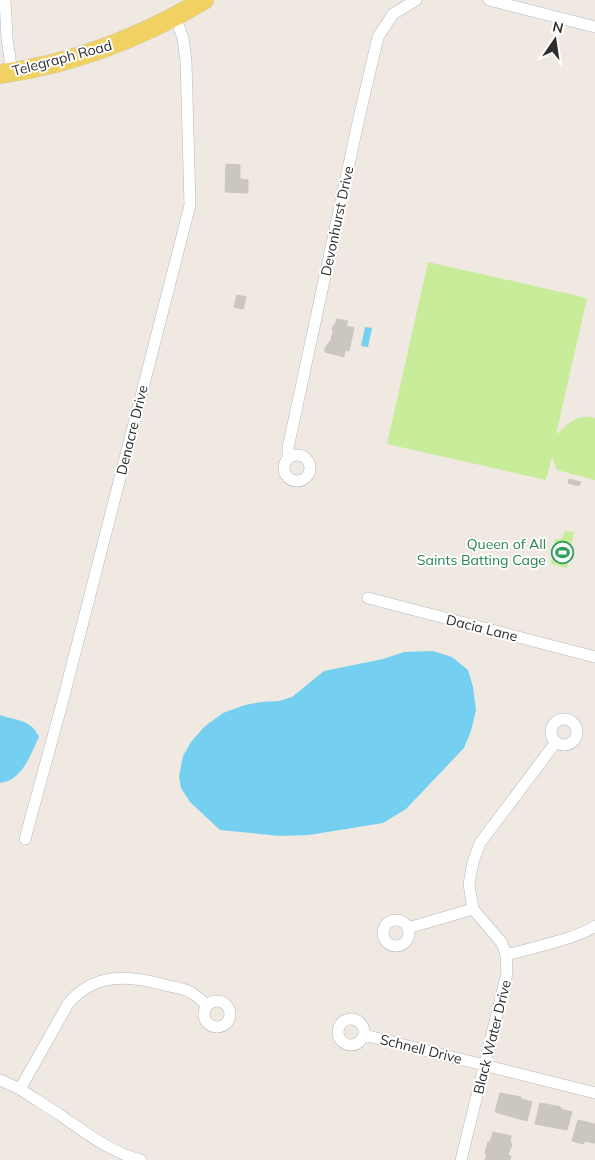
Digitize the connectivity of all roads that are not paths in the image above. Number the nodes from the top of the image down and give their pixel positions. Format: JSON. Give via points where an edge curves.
{"nodes":[{"id":1,"x":5,"y":0,"type":"edge"},
{"id":2,"x":204,"y":0,"type":"edge"},
{"id":3,"x":416,"y":0,"type":"edge"},
{"id":4,"x":489,"y":0,"type":"edge"},
{"id":5,"x":0,"y":11,"type":"edge"},
{"id":6,"x":175,"y":17,"type":"junction"},
{"id":7,"x":595,"y":27,"type":"edge"},
{"id":8,"x":6,"y":74,"type":"edge"},
{"id":9,"x":288,"y":458,"type":"dead end"},
{"id":10,"x":368,"y":598,"type":"dead end"},
{"id":11,"x":595,"y":657,"type":"edge"},
{"id":12,"x":556,"y":742,"type":"dead end"},
{"id":13,"x":25,"y":839,"type":"dead end"},
{"id":14,"x":472,"y":909,"type":"junction"},
{"id":15,"x":595,"y":926,"type":"edge"},
{"id":16,"x":408,"y":928,"type":"dead end"},
{"id":17,"x":506,"y":955,"type":"junction"},
{"id":18,"x":207,"y":1005,"type":"dead end"},
{"id":19,"x":364,"y":1035,"type":"dead end"},
{"id":20,"x":485,"y":1065,"type":"junction"},
{"id":21,"x":0,"y":1080,"type":"edge"},
{"id":22,"x":20,"y":1089,"type":"junction"},
{"id":23,"x":595,"y":1093,"type":"edge"},
{"id":24,"x":137,"y":1159,"type":"edge"},
{"id":25,"x":461,"y":1160,"type":"edge"}],
"edges":[{"from":1,"to":5,"type":"street"},
{"from":1,"to":8,"type":"street"},
{"from":2,"to":6,"type":"main road","name":"Telegraph Road"},
{"from":3,"to":9,"type":"street","name":"Devonhurst Drive","via":[[393,14],[378,37]]},
{"from":4,"to":7,"type":"street"},
{"from":6,"to":8,"type":"main road","name":"Telegraph Road","via":[[105,48]]},
{"from":6,"to":13,"type":"street","name":"Denacre Drive","via":[[183,38],[186,61],[190,205]]},
{"from":10,"to":11,"type":"street","name":"Dacia Lane"},
{"from":12,"to":14,"type":"street","via":[[480,843],[469,884]]},
{"from":14,"to":16,"type":"street"},
{"from":14,"to":17,"type":"street","via":[[502,944]]},
{"from":15,"to":17,"type":"street","via":[[570,937]]},
{"from":17,"to":20,"type":"street","name":"Black Water Drive","via":[[508,973]]},
{"from":18,"to":22,"type":"street","via":[[189,991],[141,978],[93,984],[68,1004]]},
{"from":19,"to":20,"type":"street","name":"Schnell Drive"},
{"from":20,"to":23,"type":"street","name":"Schnell Drive"},
{"from":20,"to":25,"type":"street","name":"Black Water Drive"},
{"from":21,"to":22,"type":"street"},
{"from":22,"to":24,"type":"street","via":[[91,1138]]}]}
